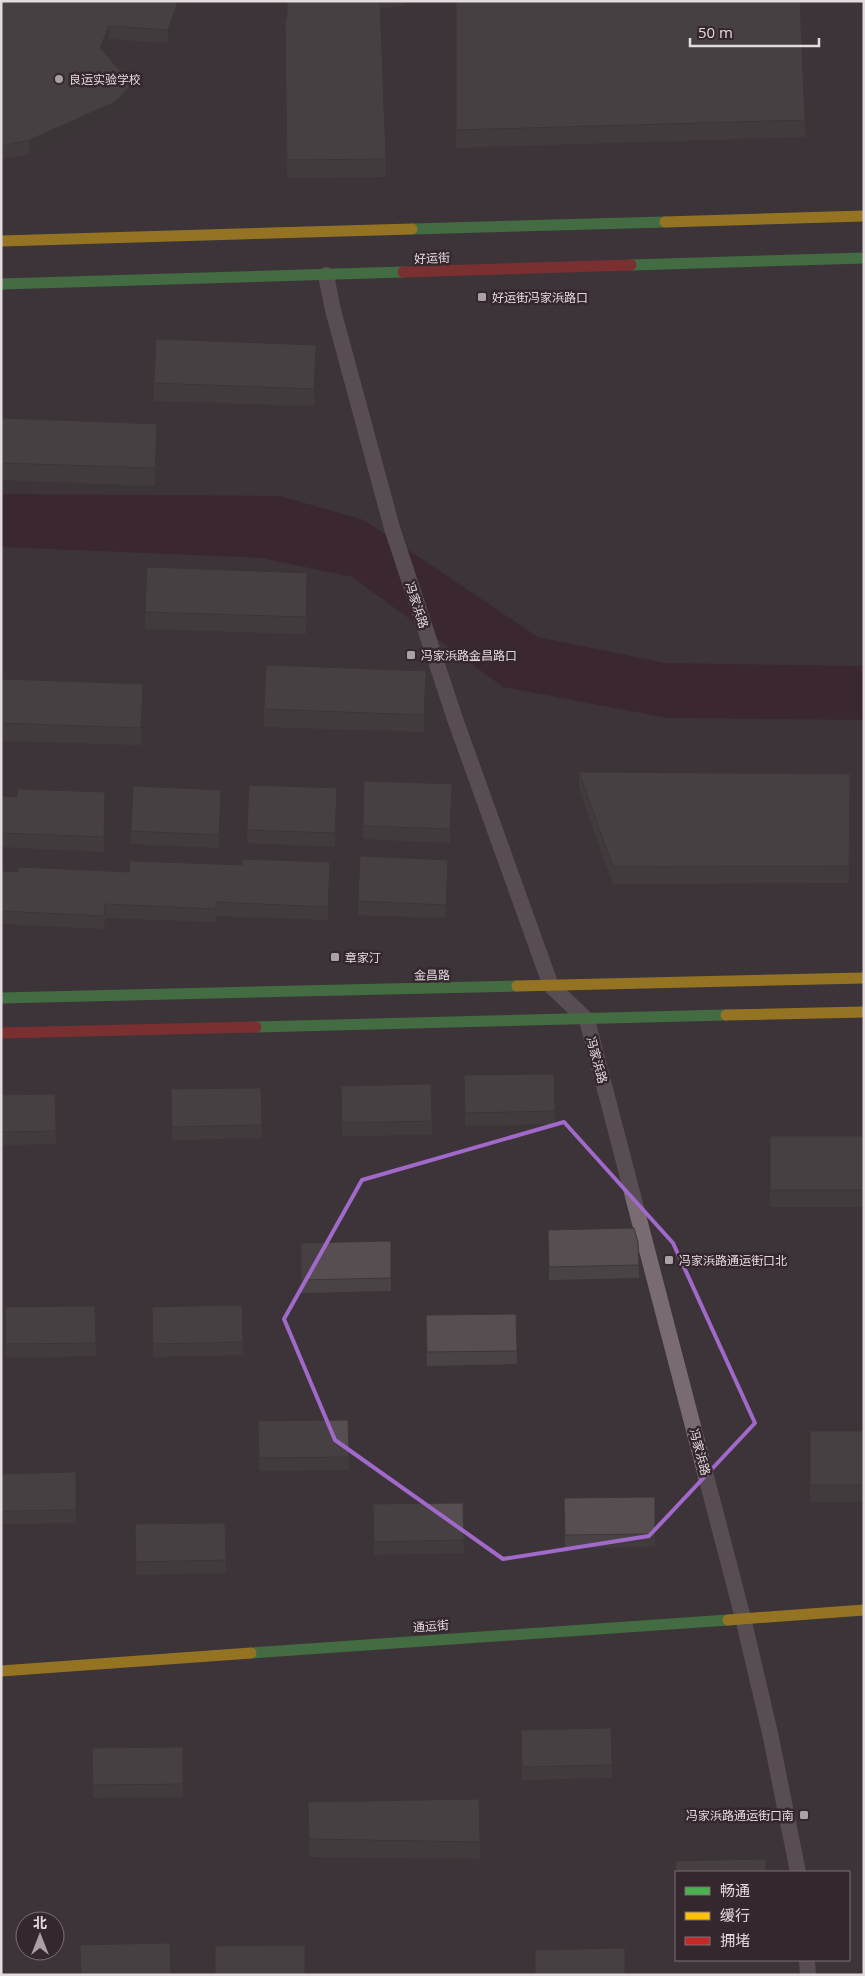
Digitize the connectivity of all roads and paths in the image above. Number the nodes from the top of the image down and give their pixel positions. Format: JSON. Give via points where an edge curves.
{"nodes":[{"id":1,"x":864,"y":216,"type":"edge"},
{"id":2,"x":1,"y":241,"type":"edge"},
{"id":3,"x":864,"y":258,"type":"edge"},
{"id":4,"x":326,"y":275,"type":"junction"},
{"id":5,"x":1,"y":284,"type":"edge"},
{"id":6,"x":864,"y":978,"type":"edge"},
{"id":7,"x":550,"y":986,"type":"junction"},
{"id":8,"x":1,"y":998,"type":"edge"},
{"id":9,"x":864,"y":1012,"type":"edge"},
{"id":10,"x":587,"y":1020,"type":"junction"},
{"id":11,"x":1,"y":1032,"type":"edge"},
{"id":12,"x":864,"y":1610,"type":"edge"},
{"id":13,"x":743,"y":1618,"type":"junction"},
{"id":14,"x":1,"y":1671,"type":"edge"},
{"id":15,"x":798,"y":1871,"type":"edge"},
{"id":16,"x":807,"y":1961,"type":"edge"},
{"id":17,"x":808,"y":1975,"type":"edge"}],
"edges":[{"from":1,"to":2,"type":"street"},
{"from":3,"to":4,"type":"street","name":"好运街"},
{"from":4,"to":5,"type":"street","name":"好运街"},
{"from":4,"to":7,"type":"street","name":"冯家浜路","via":[[392,528]]},
{"from":6,"to":7,"type":"street","name":"金昌路"},
{"from":7,"to":8,"type":"street","name":"金昌路"},
{"from":7,"to":10,"type":"street","name":"冯家浜路"},
{"from":9,"to":10,"type":"street"},
{"from":10,"to":11,"type":"street"},
{"from":10,"to":13,"type":"street","name":"冯家浜路"},
{"from":12,"to":13,"type":"street","name":"通运街"},
{"from":13,"to":14,"type":"street","name":"通运街"},
{"from":13,"to":15,"type":"street","name":"冯家浜路"},
{"from":16,"to":17,"type":"street"}]}
